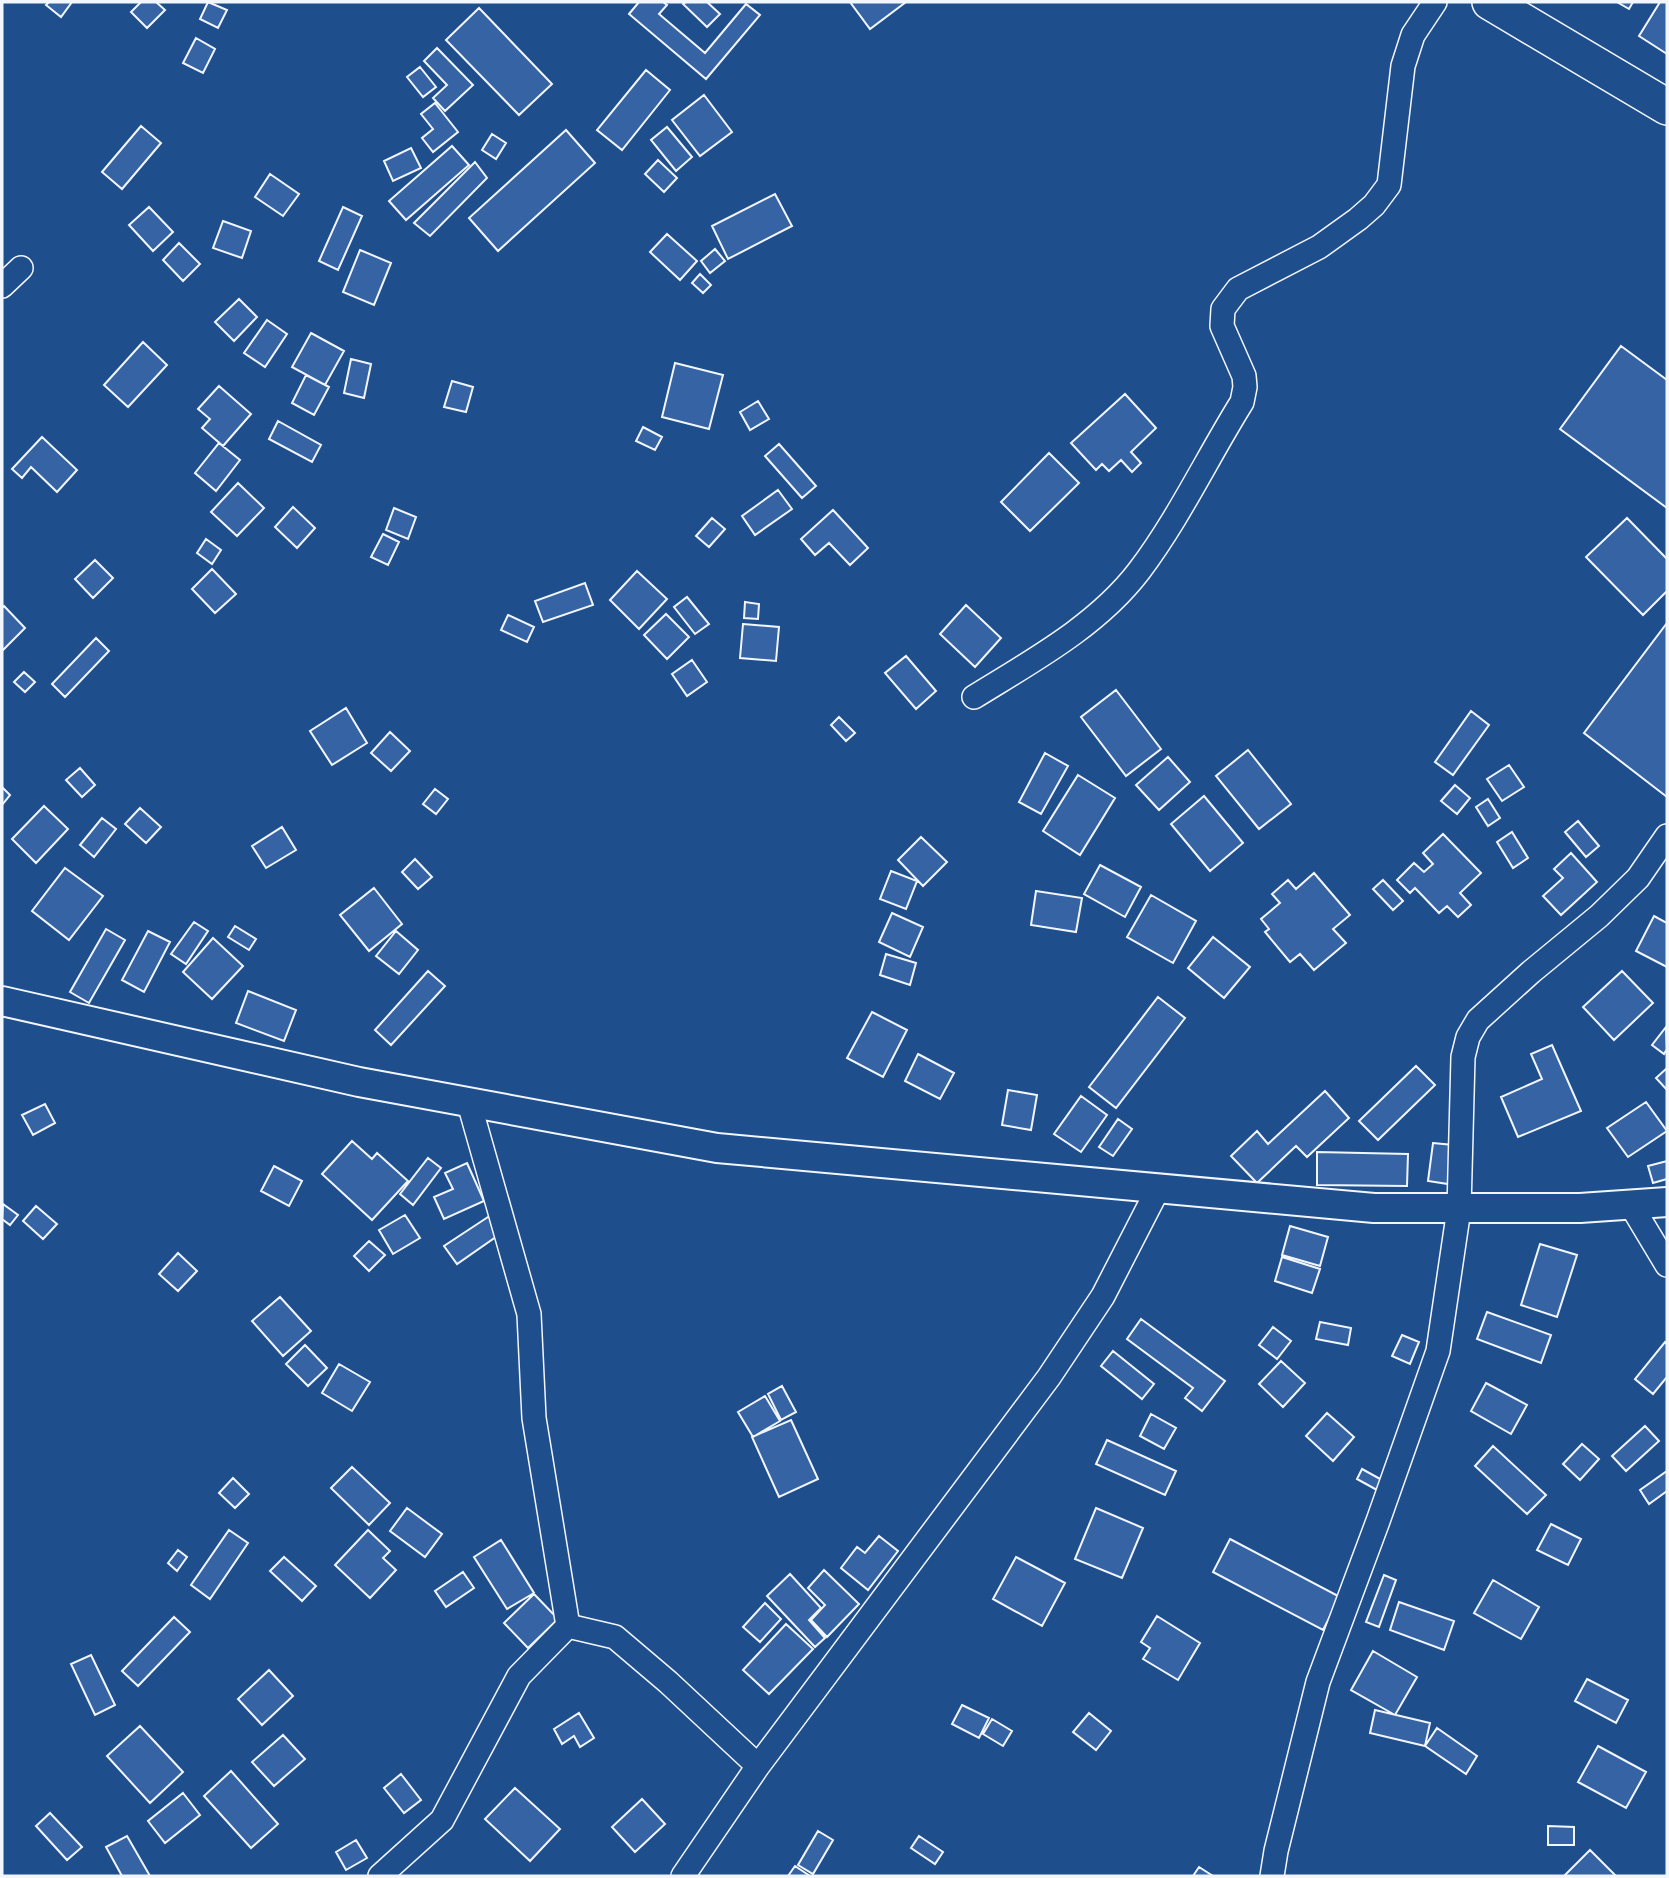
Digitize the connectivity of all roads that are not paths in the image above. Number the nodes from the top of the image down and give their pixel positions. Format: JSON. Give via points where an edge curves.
{"nodes":[{"id":1,"x":1435,"y":2,"type":"edge"},
{"id":2,"x":1490,"y":2,"type":"edge"},
{"id":3,"x":1667,"y":107,"type":"edge"},
{"id":4,"x":21,"y":268,"type":"dead end"},
{"id":5,"x":2,"y":286,"type":"edge"},
{"id":6,"x":974,"y":697,"type":"dead end"},
{"id":7,"x":1667,"y":836,"type":"edge"},
{"id":8,"x":2,"y":1001,"type":"edge"},
{"id":9,"x":469,"y":1103,"type":"junction"},
{"id":10,"x":1157,"y":1189,"type":"junction"},
{"id":11,"x":1667,"y":1202,"type":"edge"},
{"id":12,"x":1631,"y":1205,"type":"junction"},
{"id":13,"x":1459,"y":1209,"type":"junction"},
{"id":14,"x":1667,"y":1265,"type":"edge"},
{"id":15,"x":568,"y":1626,"type":"junction"},
{"id":16,"x":758,"y":1766,"type":"junction"},
{"id":17,"x":380,"y":1876,"type":"edge"},
{"id":18,"x":683,"y":1876,"type":"edge"},
{"id":19,"x":1272,"y":1876,"type":"edge"}],
"edges":[{"from":1,"to":6,"type":"street","via":[[1413,35],[1403,66],[1389,185],[1358,219],[1319,247],[1238,289],[1223,309],[1222,326],[1244,376],[1242,402],[1173,522],[1138,573],[1084,625]]},
{"from":2,"to":3,"type":"main road"},
{"from":4,"to":5,"type":"street"},
{"from":7,"to":13,"type":"street","via":[[1638,878],[1478,1020],[1468,1037],[1463,1057]]},
{"from":8,"to":9,"type":"street"},
{"from":9,"to":10,"type":"street","via":[[717,1148]]},
{"from":9,"to":15,"type":"street","via":[[529,1314],[534,1418]]},
{"from":10,"to":13,"type":"street","via":[[1374,1208]]},
{"from":10,"to":16,"type":"street","via":[[1103,1296],[1049,1377]]},
{"from":11,"to":12,"type":"street"},
{"from":12,"to":13,"type":"street"},
{"from":12,"to":14,"type":"street"},
{"from":13,"to":19,"type":"street","via":[[1438,1351],[1318,1682]]},
{"from":15,"to":16,"type":"street","via":[[615,1637]]},
{"from":15,"to":17,"type":"street","via":[[519,1676],[442,1820]]},
{"from":16,"to":18,"type":"street"}]}
